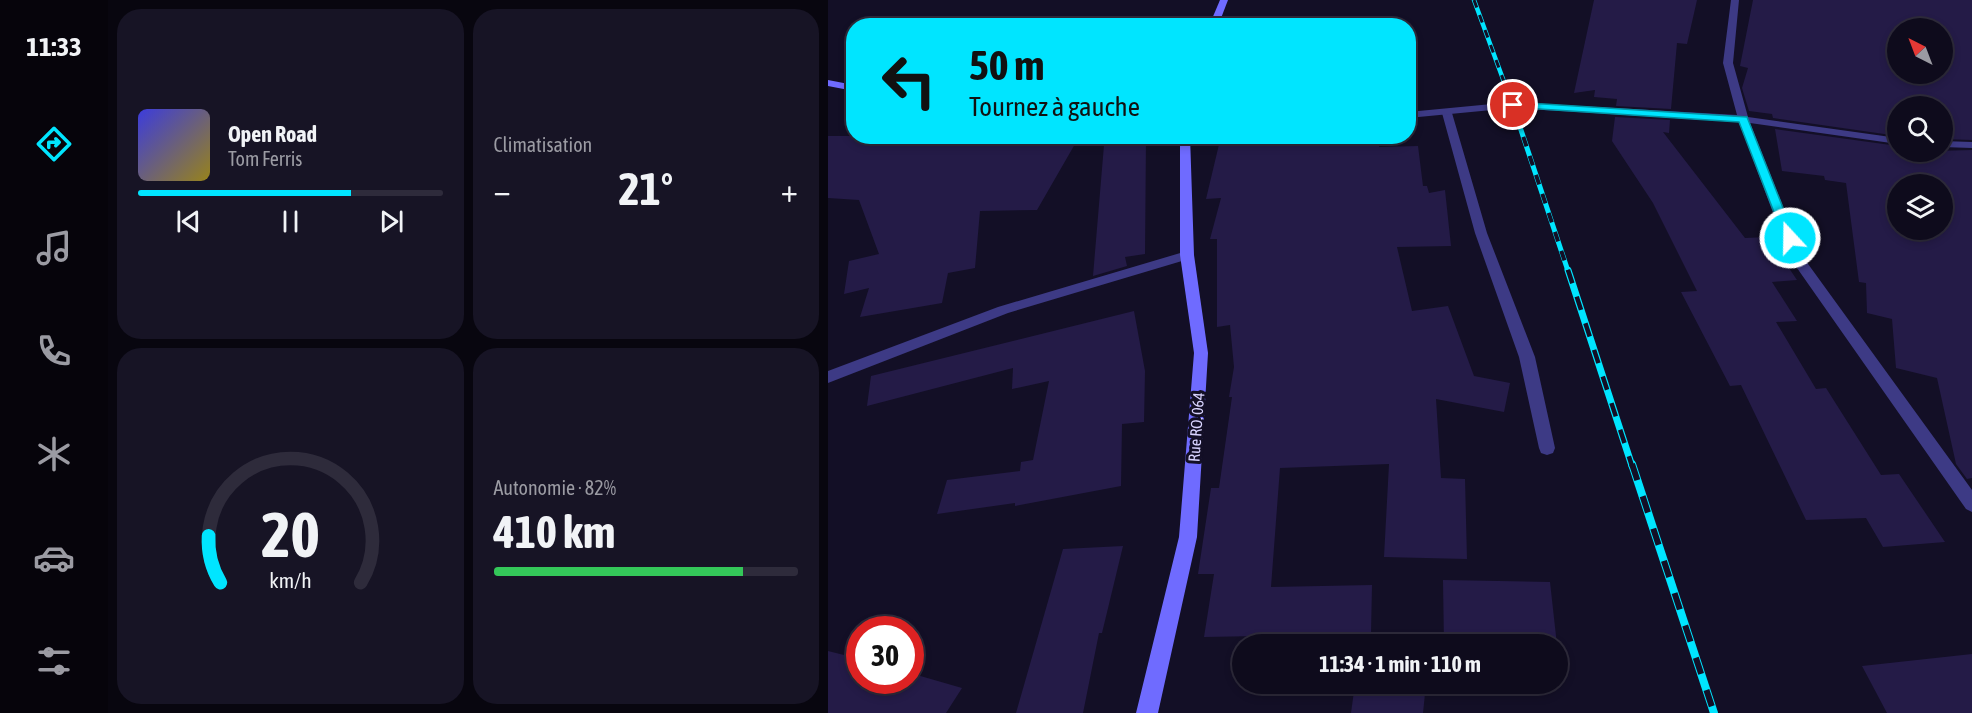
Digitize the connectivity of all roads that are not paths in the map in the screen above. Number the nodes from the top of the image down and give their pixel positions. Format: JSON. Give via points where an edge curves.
{"nodes":[{"id":1,"x":1224,"y":0,"type":"edge"},
{"id":2,"x":1735,"y":0,"type":"edge"},
{"id":3,"x":1217,"y":18,"type":"edge"},
{"id":4,"x":828,"y":83,"type":"edge"},
{"id":5,"x":846,"y":86,"type":"edge"},
{"id":6,"x":1447,"y":113,"type":"junction"},
{"id":7,"x":1416,"y":115,"type":"edge"},
{"id":8,"x":1743,"y":119,"type":"junction"},
{"id":9,"x":1887,"y":139,"type":"edge"},
{"id":10,"x":1185,"y":144,"type":"edge"},
{"id":11,"x":1953,"y":144,"type":"edge"},
{"id":12,"x":1972,"y":145,"type":"edge"},
{"id":13,"x":1186,"y":255,"type":"junction"},
{"id":14,"x":828,"y":377,"type":"edge"},
{"id":15,"x":1547,"y":448,"type":"dead end"},
{"id":16,"x":1972,"y":504,"type":"edge"},
{"id":17,"x":1147,"y":713,"type":"edge"}],
"edges":[{"from":1,"to":3,"type":"street"},
{"from":2,"to":8,"type":"street","via":[[1728,63]]},
{"from":4,"to":5,"type":"street"},
{"from":6,"to":7,"type":"street"},
{"from":6,"to":8,"type":"street","via":[[1513,105]]},
{"from":6,"to":15,"type":"street","via":[[1481,233],[1527,357]]},
{"from":8,"to":9,"type":"street"},
{"from":8,"to":16,"type":"street","via":[[1797,258]]},
{"from":10,"to":13,"type":"street","name":"Rue RO. 064"},
{"from":11,"to":12,"type":"street"},
{"from":13,"to":14,"type":"street","via":[[1003,310]]},
{"from":13,"to":17,"type":"street","name":"Rue RO. 064","via":[[1201,353],[1188,537]]}]}
